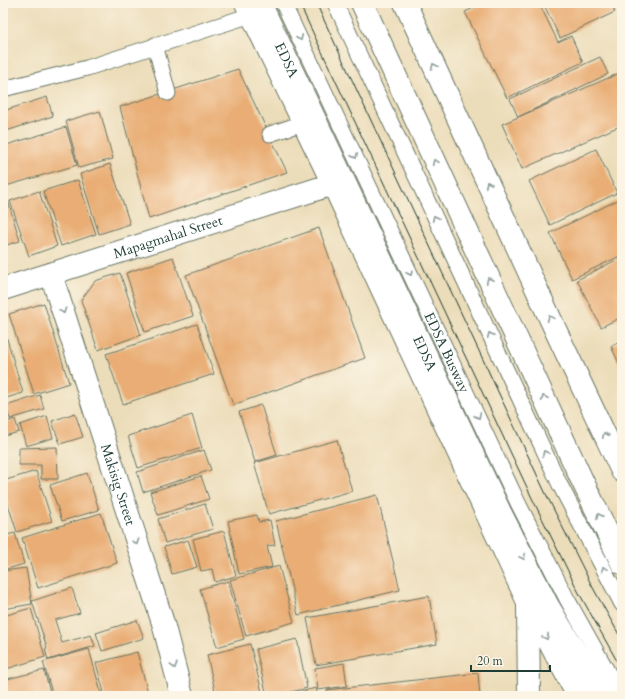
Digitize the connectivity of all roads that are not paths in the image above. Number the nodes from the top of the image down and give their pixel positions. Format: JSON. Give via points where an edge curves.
{"nodes":[{"id":1,"x":283,"y":3,"type":"edge"},
{"id":2,"x":335,"y":3,"type":"edge"},
{"id":3,"x":362,"y":3,"type":"edge"},
{"id":4,"x":411,"y":5,"type":"edge"},
{"id":5,"x":252,"y":7,"type":"edge"},
{"id":6,"x":155,"y":45,"type":"junction"},
{"id":7,"x":3,"y":90,"type":"edge"},
{"id":8,"x":168,"y":93,"type":"dead end"},
{"id":9,"x":303,"y":123,"type":"junction"},
{"id":10,"x":270,"y":134,"type":"dead end"},
{"id":11,"x":333,"y":184,"type":"junction"},
{"id":12,"x":51,"y":274,"type":"junction"},
{"id":13,"x":3,"y":289,"type":"edge"},
{"id":14,"x":622,"y":471,"type":"edge"},
{"id":15,"x":622,"y":564,"type":"edge"},
{"id":16,"x":528,"y":602,"type":"junction"},
{"id":17,"x":622,"y":604,"type":"edge"},
{"id":18,"x":182,"y":696,"type":"edge"},
{"id":19,"x":529,"y":696,"type":"edge"},
{"id":20,"x":578,"y":696,"type":"edge"},
{"id":21,"x":602,"y":696,"type":"edge"},
{"id":22,"x":621,"y":696,"type":"edge"}],
"edges":[{"from":1,"to":22,"type":"lane","name":"EDSA Busway","one_way":true,"via":[[518,503]]},
{"from":17,"to":2,"type":"lane","one_way":true,"via":[[560,485]]},
{"from":15,"to":3,"type":"main road","one_way":true},
{"from":14,"to":4,"type":"main road","one_way":true},
{"from":5,"to":6,"type":"lane"},
{"from":5,"to":9,"type":"main road","name":"EDSA"},
{"from":5,"to":21,"type":"main road","name":"EDSA","one_way":true,"via":[[500,512],[548,606]]},
{"from":6,"to":7,"type":"lane","via":[[87,68]]},
{"from":6,"to":8,"type":"lane"},
{"from":9,"to":10,"type":"lane"},
{"from":9,"to":11,"type":"main road","name":"EDSA"},
{"from":11,"to":12,"type":"main road","name":"Mapagmahal Street"},
{"from":11,"to":16,"type":"main road","name":"EDSA"},
{"from":12,"to":13,"type":"main road","name":"Mapagmahal Street"},
{"from":12,"to":18,"type":"main road","name":"Makisig Street","one_way":true,"via":[[162,623]]},
{"from":16,"to":19,"type":"main road"},
{"from":16,"to":20,"type":"main road","name":"EDSA","one_way":true}]}
